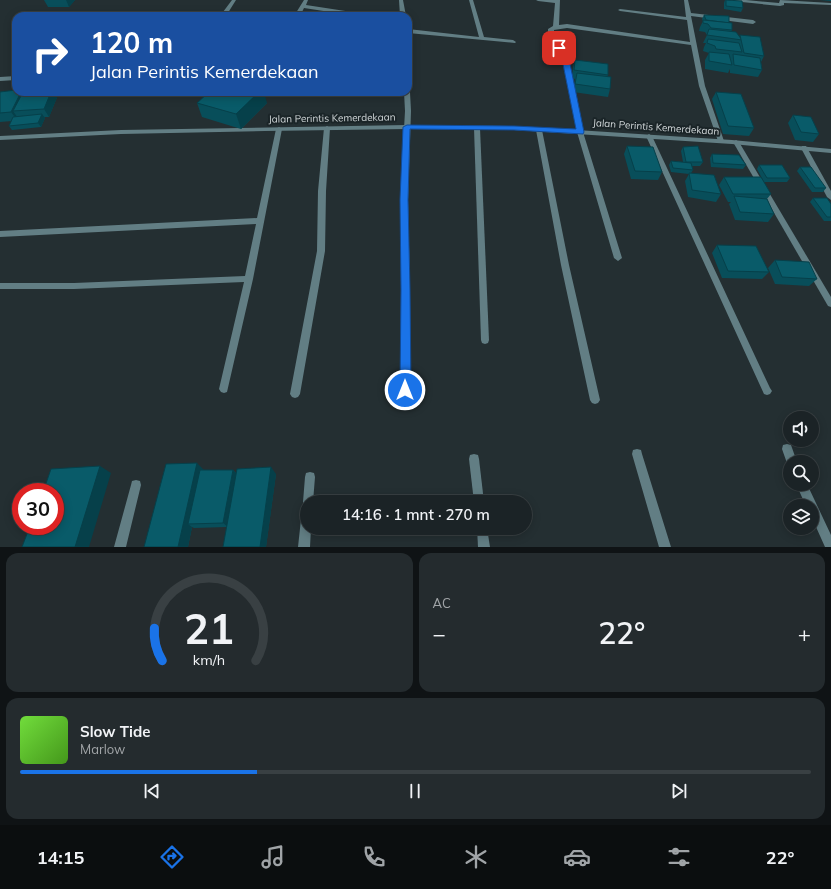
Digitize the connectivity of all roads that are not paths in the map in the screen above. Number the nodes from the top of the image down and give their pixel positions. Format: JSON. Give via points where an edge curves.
{"nodes":[{"id":1,"x":234,"y":0,"type":"edge"},
{"id":2,"x":306,"y":0,"type":"edge"},
{"id":3,"x":401,"y":0,"type":"edge"},
{"id":4,"x":470,"y":0,"type":"edge"},
{"id":5,"x":538,"y":0,"type":"edge"},
{"id":6,"x":686,"y":0,"type":"edge"},
{"id":7,"x":732,"y":0,"type":"edge"},
{"id":8,"x":782,"y":0,"type":"edge"},
{"id":9,"x":558,"y":1,"type":"edge"},
{"id":10,"x":831,"y":4,"type":"edge"},
{"id":11,"x":303,"y":6,"type":"junction"},
{"id":12,"x":318,"y":8,"type":"junction"},
{"id":13,"x":620,"y":10,"type":"dead end"},
{"id":14,"x":226,"y":12,"type":"edge"},
{"id":15,"x":299,"y":12,"type":"edge"},
{"id":16,"x":318,"y":12,"type":"edge"},
{"id":17,"x":342,"y":12,"type":"edge"},
{"id":18,"x":402,"y":12,"type":"edge"},
{"id":19,"x":689,"y":17,"type":"junction"},
{"id":20,"x":753,"y":22,"type":"dead end"},
{"id":21,"x":556,"y":27,"type":"junction"},
{"id":22,"x":412,"y":31,"type":"edge"},
{"id":23,"x":482,"y":39,"type":"junction"},
{"id":24,"x":513,"y":42,"type":"dead end"},
{"id":25,"x":693,"y":44,"type":"junction"},
{"id":26,"x":12,"y":78,"type":"edge"},
{"id":27,"x":0,"y":79,"type":"edge"},
{"id":28,"x":407,"y":96,"type":"edge"},
{"id":29,"x":407,"y":127,"type":"junction"},
{"id":30,"x":327,"y":128,"type":"junction"},
{"id":31,"x":477,"y":128,"type":"junction"},
{"id":32,"x":279,"y":129,"type":"junction"},
{"id":33,"x":539,"y":130,"type":"junction"},
{"id":34,"x":580,"y":132,"type":"junction"},
{"id":35,"x":649,"y":136,"type":"junction"},
{"id":36,"x":0,"y":138,"type":"edge"},
{"id":37,"x":722,"y":141,"type":"junction"},
{"id":38,"x":736,"y":142,"type":"junction"},
{"id":39,"x":804,"y":148,"type":"junction"},
{"id":40,"x":831,"y":152,"type":"edge"},
{"id":41,"x":831,"y":197,"type":"edge"},
{"id":42,"x":260,"y":221,"type":"junction"},
{"id":43,"x":0,"y":234,"type":"edge"},
{"id":44,"x":618,"y":258,"type":"dead end"},
{"id":45,"x":249,"y":279,"type":"junction"},
{"id":46,"x":0,"y":286,"type":"edge"},
{"id":47,"x":831,"y":304,"type":"edge"},
{"id":48,"x":485,"y":340,"type":"dead end"},
{"id":49,"x":224,"y":389,"type":"dead end"},
{"id":50,"x":405,"y":390,"type":"dead end"},
{"id":51,"x":767,"y":391,"type":"dead end"},
{"id":52,"x":295,"y":394,"type":"dead end"},
{"id":53,"x":595,"y":400,"type":"dead end"},
{"id":54,"x":787,"y":449,"type":"dead end"},
{"id":55,"x":637,"y":454,"type":"dead end"},
{"id":56,"x":789,"y":455,"type":"edge"},
{"id":57,"x":474,"y":459,"type":"dead end"},
{"id":58,"x":310,"y":477,"type":"dead end"},
{"id":59,"x":136,"y":485,"type":"dead end"},
{"id":60,"x":309,"y":495,"type":"edge"},
{"id":61,"x":478,"y":495,"type":"edge"},
{"id":62,"x":819,"y":521,"type":"edge"},
{"id":63,"x":305,"y":535,"type":"edge"},
{"id":64,"x":483,"y":535,"type":"edge"},
{"id":65,"x":120,"y":547,"type":"edge"},
{"id":66,"x":304,"y":547,"type":"edge"},
{"id":67,"x":484,"y":547,"type":"edge"},
{"id":68,"x":664,"y":547,"type":"edge"},
{"id":69,"x":831,"y":547,"type":"edge"}],
"edges":[{"from":1,"to":14,"type":"street"},
{"from":2,"to":11,"type":"street"},
{"from":3,"to":18,"type":"street"},
{"from":4,"to":23,"type":"street"},
{"from":5,"to":9,"type":"street"},
{"from":6,"to":19,"type":"street"},
{"from":7,"to":8,"type":"street","via":[[780,5]]},
{"from":8,"to":10,"type":"street"},
{"from":9,"to":21,"type":"street"},
{"from":11,"to":12,"type":"street"},
{"from":11,"to":15,"type":"street"},
{"from":12,"to":16,"type":"street"},
{"from":12,"to":17,"type":"street"},
{"from":13,"to":19,"type":"street"},
{"from":19,"to":20,"type":"street"},
{"from":19,"to":25,"type":"street"},
{"from":21,"to":25,"type":"street","via":[[566,26]]},
{"from":21,"to":34,"type":"street","via":[[551,29],[551,39],[564,54]]},
{"from":22,"to":23,"type":"street"},
{"from":23,"to":24,"type":"street"},
{"from":25,"to":37,"type":"street","via":[[702,86]]},
{"from":26,"to":27,"type":"street"},
{"from":28,"to":29,"type":"street"},
{"from":29,"to":30,"type":"street","name":"Jalan Perintis Kemerdekaan"},
{"from":29,"to":31,"type":"street","name":"Jalan Perintis Kemerdekaan"},
{"from":29,"to":50,"type":"street","via":[[404,200]]},
{"from":30,"to":32,"type":"street","name":"Jalan Perintis Kemerdekaan"},
{"from":30,"to":52,"type":"street","via":[[321,251]]},
{"from":31,"to":33,"type":"street","name":"Jalan Perintis Kemerdekaan"},
{"from":31,"to":48,"type":"street"},
{"from":32,"to":36,"type":"street","name":"Jalan Perintis Kemerdekaan","via":[[121,132]]},
{"from":32,"to":42,"type":"street"},
{"from":33,"to":34,"type":"street","name":"Jalan Perintis Kemerdekaan"},
{"from":33,"to":53,"type":"street","via":[[558,238]]},
{"from":34,"to":35,"type":"street","name":"Jalan Perintis Kemerdekaan"},
{"from":34,"to":44,"type":"street"},
{"from":35,"to":37,"type":"street","name":"Jalan Perintis Kemerdekaan"},
{"from":35,"to":51,"type":"street"},
{"from":37,"to":38,"type":"street","name":"Jalan Perintis Kemerdekaan"},
{"from":38,"to":39,"type":"street","name":"Jalan Perintis Kemerdekaan"},
{"from":38,"to":47,"type":"street"},
{"from":39,"to":40,"type":"street","name":"Jalan Perintis Kemerdekaan"},
{"from":39,"to":41,"type":"street"},
{"from":42,"to":43,"type":"street"},
{"from":42,"to":45,"type":"street"},
{"from":45,"to":46,"type":"street","via":[[74,286]]},
{"from":45,"to":49,"type":"street"},
{"from":54,"to":56,"type":"street"},
{"from":55,"to":68,"type":"street"},
{"from":57,"to":61,"type":"street"},
{"from":58,"to":60,"type":"street"},
{"from":59,"to":65,"type":"street"},
{"from":62,"to":69,"type":"street"},
{"from":63,"to":66,"type":"street"},
{"from":64,"to":67,"type":"street"}]}
